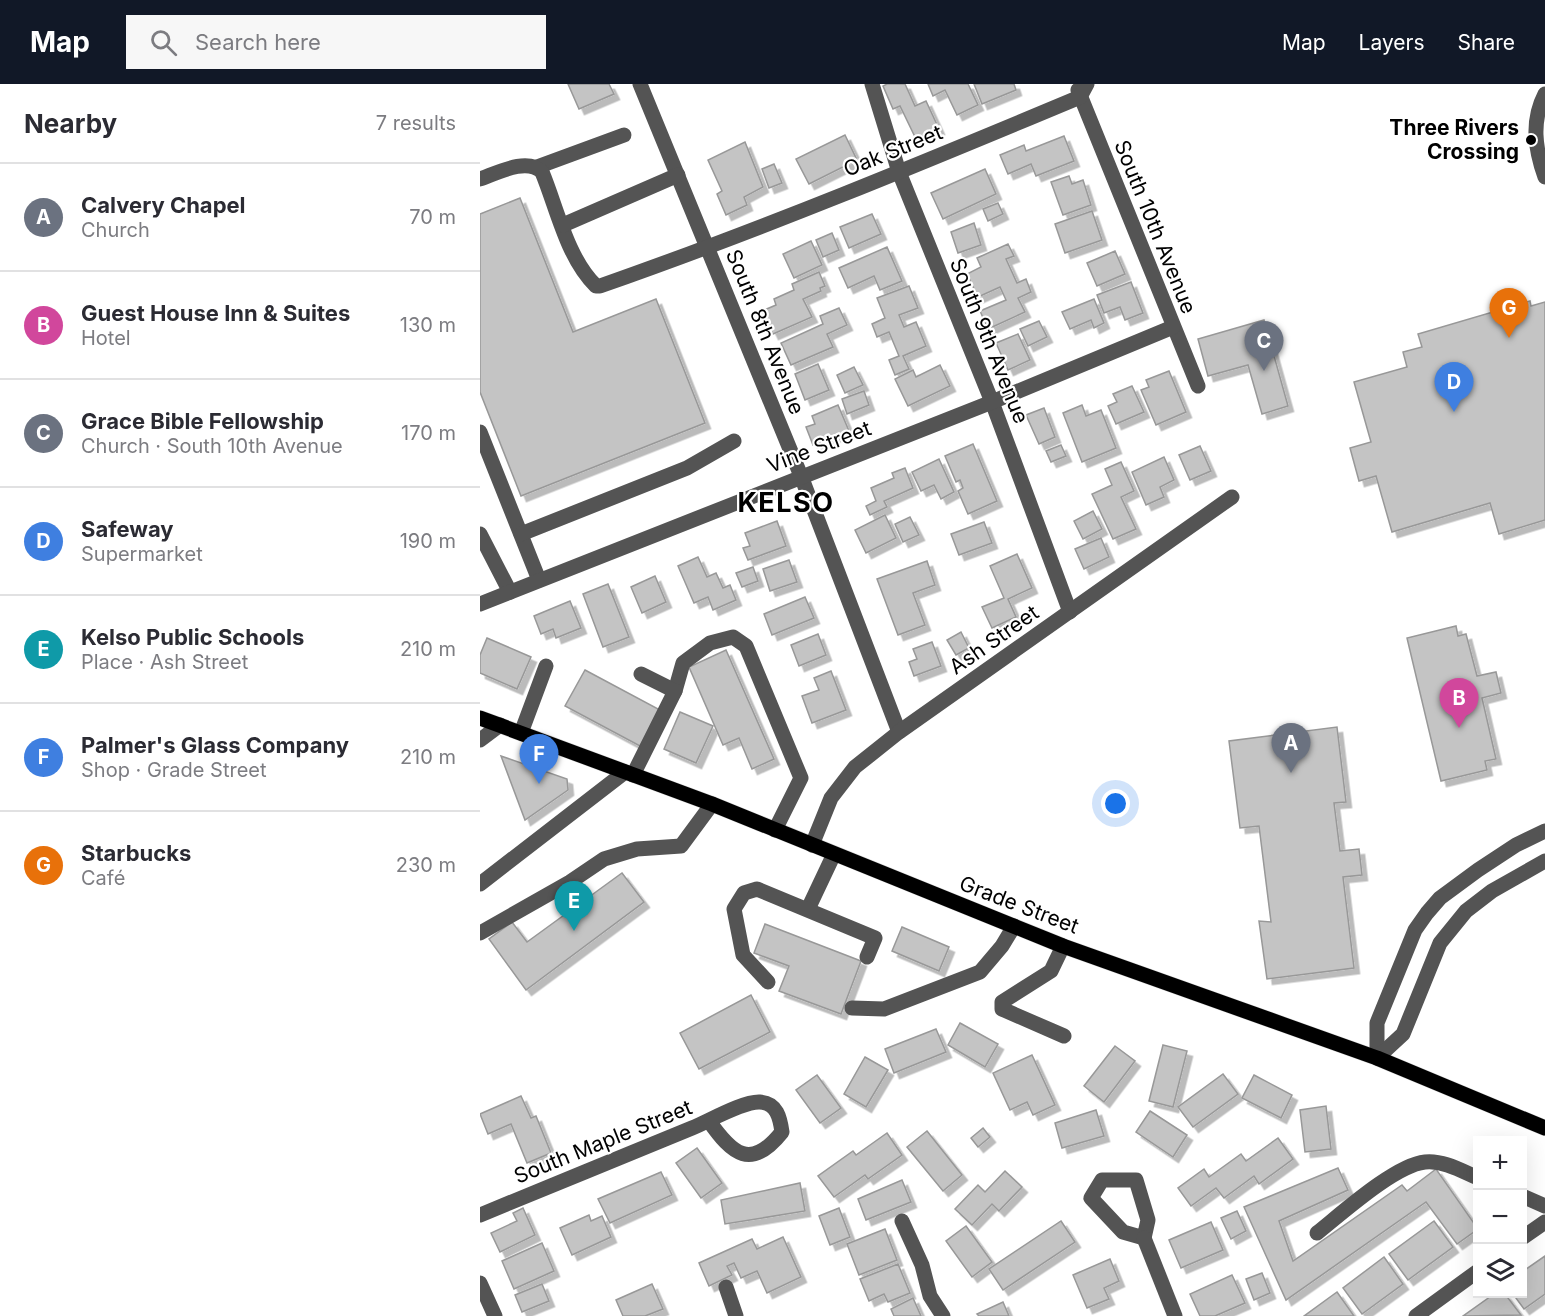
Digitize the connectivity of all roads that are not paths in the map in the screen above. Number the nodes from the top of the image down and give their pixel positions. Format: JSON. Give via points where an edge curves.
{"nodes":[{"id":1,"x":640,"y":84,"type":"edge"},
{"id":2,"x":872,"y":84,"type":"edge"},
{"id":3,"x":1081,"y":88,"type":"edge"},
{"id":4,"x":1545,"y":94,"type":"edge"},
{"id":5,"x":624,"y":135,"type":"dead end"},
{"id":6,"x":537,"y":167,"type":"junction"},
{"id":7,"x":899,"y":172,"type":"junction"},
{"id":8,"x":678,"y":175,"type":"junction"},
{"id":9,"x":1545,"y":177,"type":"edge"},
{"id":10,"x":480,"y":179,"type":"edge"},
{"id":11,"x":563,"y":225,"type":"junction"},
{"id":12,"x":708,"y":248,"type":"junction"},
{"id":13,"x":1173,"y":327,"type":"junction"},
{"id":14,"x":1198,"y":386,"type":"dead end"},
{"id":15,"x":992,"y":402,"type":"junction"},
{"id":16,"x":480,"y":432,"type":"edge"},
{"id":17,"x":734,"y":441,"type":"dead end"},
{"id":18,"x":801,"y":476,"type":"junction"},
{"id":19,"x":1232,"y":497,"type":"dead end"},
{"id":20,"x":521,"y":534,"type":"junction"},
{"id":21,"x":481,"y":538,"type":"edge"},
{"id":22,"x":539,"y":580,"type":"junction"},
{"id":23,"x":510,"y":592,"type":"junction"},
{"id":24,"x":480,"y":604,"type":"edge"},
{"id":25,"x":1070,"y":612,"type":"junction"},
{"id":26,"x":546,"y":666,"type":"dead end"},
{"id":27,"x":641,"y":674,"type":"dead end"},
{"id":28,"x":675,"y":690,"type":"junction"},
{"id":29,"x":480,"y":718,"type":"edge"},
{"id":30,"x":500,"y":725,"type":"junction"},
{"id":31,"x":899,"y":732,"type":"junction"},
{"id":32,"x":521,"y":733,"type":"junction"},
{"id":33,"x":480,"y":740,"type":"edge"},
{"id":34,"x":629,"y":773,"type":"junction"},
{"id":35,"x":712,"y":804,"type":"junction"},
{"id":36,"x":775,"y":830,"type":"junction"},
{"id":37,"x":1545,"y":831,"type":"edge"},
{"id":38,"x":812,"y":846,"type":"junction"},
{"id":39,"x":834,"y":854,"type":"junction"},
{"id":40,"x":1545,"y":861,"type":"edge"},
{"id":41,"x":480,"y":884,"type":"edge"},
{"id":42,"x":808,"y":909,"type":"junction"},
{"id":43,"x":1014,"y":926,"type":"junction"},
{"id":44,"x":480,"y":933,"type":"edge"},
{"id":45,"x":1063,"y":945,"type":"junction"},
{"id":46,"x":867,"y":957,"type":"dead end"},
{"id":47,"x":768,"y":982,"type":"dead end"},
{"id":48,"x":852,"y":1008,"type":"dead end"},
{"id":49,"x":1064,"y":1036,"type":"dead end"},
{"id":50,"x":1377,"y":1058,"type":"junction"},
{"id":51,"x":709,"y":1121,"type":"junction"},
{"id":52,"x":1545,"y":1128,"type":"edge"},
{"id":53,"x":1473,"y":1176,"type":"edge"},
{"id":54,"x":1527,"y":1198,"type":"edge"},
{"id":55,"x":1545,"y":1206,"type":"edge"},
{"id":56,"x":480,"y":1215,"type":"edge"},
{"id":57,"x":902,"y":1221,"type":"dead end"},
{"id":58,"x":1545,"y":1222,"type":"edge"},
{"id":59,"x":1317,"y":1233,"type":"dead end"},
{"id":60,"x":1527,"y":1235,"type":"edge"},
{"id":61,"x":1143,"y":1238,"type":"dead end"},
{"id":62,"x":1473,"y":1275,"type":"edge"},
{"id":63,"x":480,"y":1283,"type":"edge"},
{"id":64,"x":726,"y":1287,"type":"dead end"},
{"id":65,"x":495,"y":1316,"type":"edge"},
{"id":66,"x":736,"y":1316,"type":"edge"},
{"id":67,"x":943,"y":1316,"type":"edge"},
{"id":68,"x":1175,"y":1316,"type":"edge"},
{"id":69,"x":1416,"y":1316,"type":"edge"}],
"edges":[{"from":1,"to":8,"type":"street","name":"South 8th Avenue"},
{"from":2,"to":7,"type":"street","name":"South 9th Avenue"},
{"from":3,"to":7,"type":"street","name":"Oak Street"},
{"from":3,"to":13,"type":"street","name":"South 10th Avenue"},
{"from":4,"to":9,"type":"street","via":[[1535,135]]},
{"from":5,"to":6,"type":"street"},
{"from":6,"to":10,"type":"street","via":[[507,169]]},
{"from":6,"to":11,"type":"street"},
{"from":7,"to":12,"type":"street","name":"Oak Street"},
{"from":7,"to":15,"type":"street","name":"South 9th Avenue"},
{"from":8,"to":11,"type":"street"},
{"from":8,"to":12,"type":"street","name":"South 8th Avenue"},
{"from":11,"to":12,"type":"street","name":"Oak Street","via":[[575,256],[596,286]]},
{"from":12,"to":18,"type":"street","name":"South 8th Avenue"},
{"from":13,"to":14,"type":"street","name":"South 10th Avenue"},
{"from":13,"to":15,"type":"street","name":"Vine Street"},
{"from":15,"to":18,"type":"street","name":"Vine Street"},
{"from":15,"to":25,"type":"street","name":"South 9th Avenue"},
{"from":16,"to":20,"type":"street"},
{"from":17,"to":20,"type":"street","via":[[687,468]]},
{"from":18,"to":22,"type":"street","name":"Vine Street"},
{"from":18,"to":31,"type":"street","name":"South 8th Avenue"},
{"from":19,"to":25,"type":"street","name":"Ash Street"},
{"from":20,"to":22,"type":"street"},
{"from":21,"to":23,"type":"street"},
{"from":22,"to":23,"type":"street","name":"Vine Street"},
{"from":23,"to":24,"type":"street","name":"Vine Street"},
{"from":25,"to":31,"type":"street","name":"Ash Street"},
{"from":26,"to":32,"type":"street"},
{"from":27,"to":28,"type":"street"},
{"from":28,"to":34,"type":"street"},
{"from":28,"to":36,"type":"street","via":[[683,663],[710,643],[733,637],[746,646],[801,778]]},
{"from":29,"to":30,"type":"main road","name":"Grade Street"},
{"from":30,"to":32,"type":"main road","name":"Grade Street"},
{"from":30,"to":33,"type":"street"},
{"from":31,"to":38,"type":"street","name":"Ash Street","via":[[855,767],[831,798]]},
{"from":32,"to":34,"type":"main road","name":"Grade Street"},
{"from":34,"to":35,"type":"main road","name":"Grade Street"},
{"from":34,"to":41,"type":"street"},
{"from":35,"to":36,"type":"main road","name":"Grade Street"},
{"from":35,"to":44,"type":"street","via":[[681,846],[637,849],[604,859]]},
{"from":36,"to":38,"type":"main road","name":"Grade Street"},
{"from":37,"to":50,"type":"street","via":[[1478,870],[1426,913],[1415,930],[1377,1023]]},
{"from":38,"to":39,"type":"main road","name":"Grade Street"},
{"from":39,"to":42,"type":"street"},
{"from":39,"to":43,"type":"main road","name":"Grade Street"},
{"from":40,"to":50,"type":"street","via":[[1466,911],[1440,943],[1403,1034]]},
{"from":42,"to":46,"type":"street","via":[[875,938]]},
{"from":42,"to":47,"type":"street","via":[[757,889],[744,893],[734,909],[743,955]]},
{"from":43,"to":45,"type":"main road","name":"Grade Street"},
{"from":43,"to":48,"type":"street","via":[[980,972],[884,1009]]},
{"from":45,"to":49,"type":"street","via":[[1051,971],[1002,1002],[1002,1009]]},
{"from":45,"to":50,"type":"main road","name":"Grade Street"},
{"from":50,"to":52,"type":"main road","name":"Grade Street"},
{"from":51,"to":51,"type":"street","name":"South Maple Street","via":[[753,1102],[763,1102],[773,1106],[780,1117],[782,1132],[771,1145],[753,1154],[738,1154],[726,1146]]},
{"from":51,"to":56,"type":"street","name":"South Maple Street"},
{"from":53,"to":59,"type":"street","via":[[1445,1164],[1424,1162],[1393,1175]]},
{"from":54,"to":55,"type":"street"},
{"from":57,"to":67,"type":"street","via":[[922,1265],[930,1296]]},
{"from":58,"to":60,"type":"street"},
{"from":61,"to":68,"type":"street"},
{"from":62,"to":69,"type":"street"},
{"from":63,"to":65,"type":"street"},
{"from":64,"to":66,"type":"street"}]}
